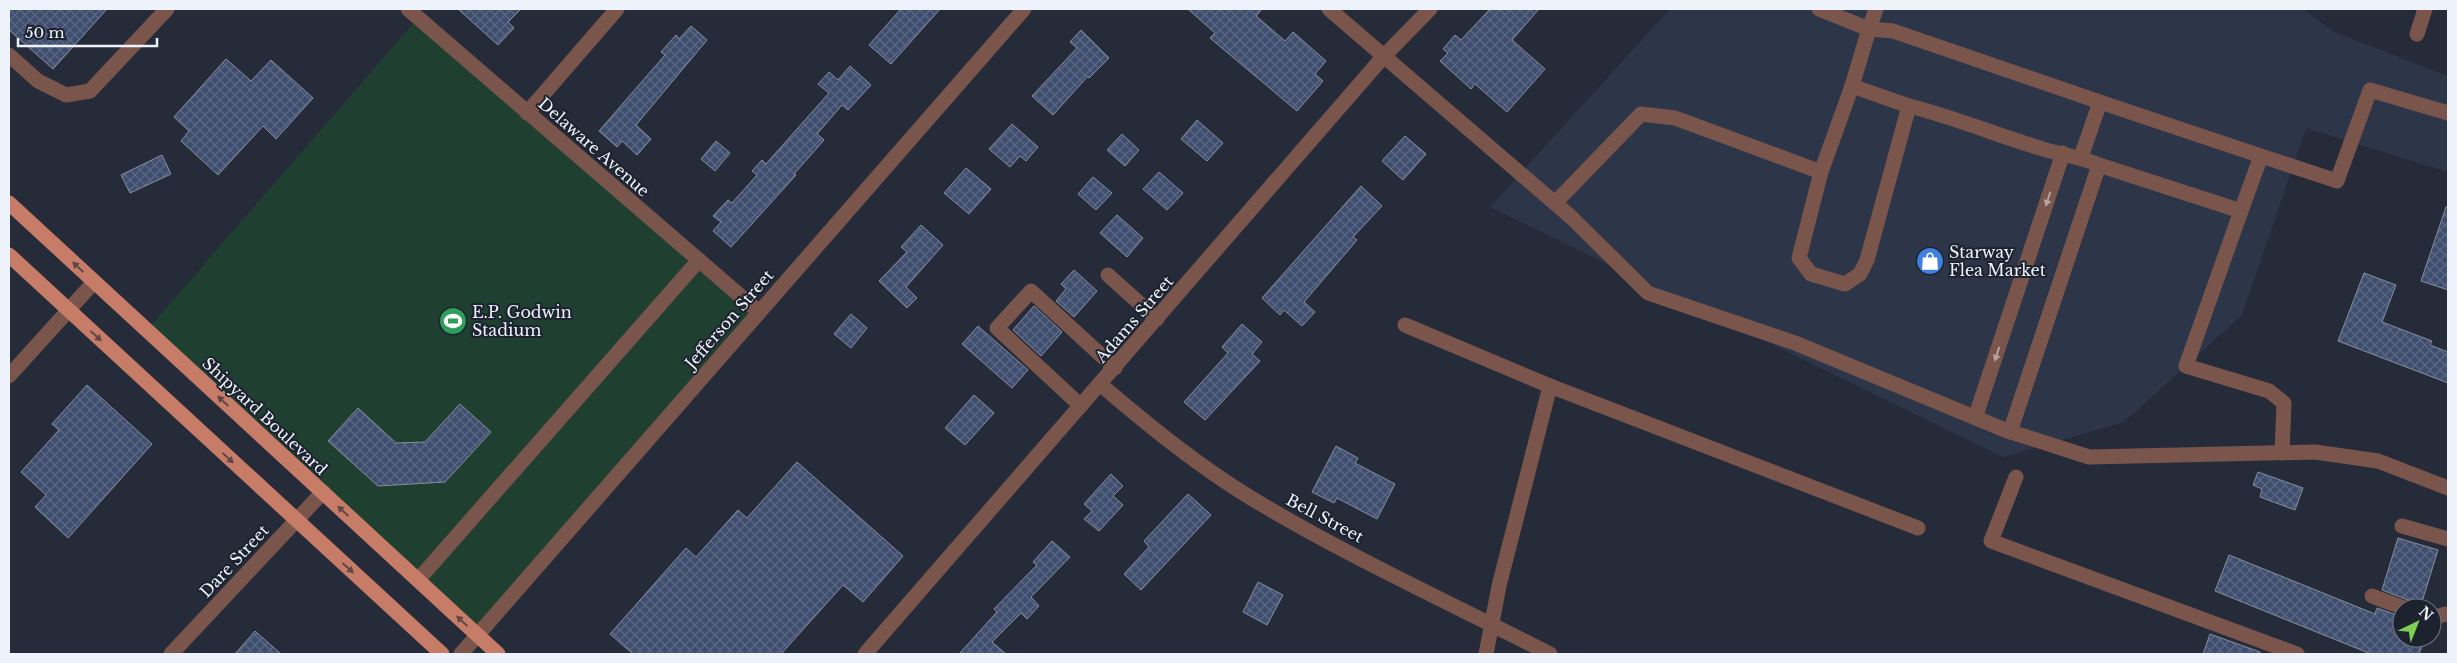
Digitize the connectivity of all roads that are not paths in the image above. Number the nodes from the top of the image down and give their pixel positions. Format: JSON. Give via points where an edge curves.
{"nodes":[{"id":1,"x":167,"y":9,"type":"edge"},
{"id":2,"x":408,"y":9,"type":"edge"},
{"id":3,"x":617,"y":9,"type":"edge"},
{"id":4,"x":1024,"y":9,"type":"edge"},
{"id":5,"x":1329,"y":9,"type":"edge"},
{"id":6,"x":1430,"y":9,"type":"edge"},
{"id":7,"x":1819,"y":9,"type":"edge"},
{"id":8,"x":1876,"y":9,"type":"edge"},
{"id":9,"x":2425,"y":9,"type":"edge"},
{"id":10,"x":1869,"y":29,"type":"junction"},
{"id":11,"x":2417,"y":34,"type":"dead end"},
{"id":12,"x":9,"y":55,"type":"edge"},
{"id":13,"x":1384,"y":56,"type":"junction"},
{"id":14,"x":1852,"y":86,"type":"junction"},
{"id":15,"x":2100,"y":102,"type":"junction"},
{"id":16,"x":1909,"y":106,"type":"junction"},
{"id":17,"x":527,"y":113,"type":"junction"},
{"id":18,"x":2448,"y":113,"type":"edge"},
{"id":19,"x":2063,"y":153,"type":"junction"},
{"id":20,"x":2261,"y":156,"type":"junction"},
{"id":21,"x":2081,"y":157,"type":"junction"},
{"id":22,"x":2099,"y":165,"type":"junction"},
{"id":23,"x":1821,"y":172,"type":"junction"},
{"id":24,"x":9,"y":203,"type":"edge"},
{"id":25,"x":1555,"y":204,"type":"junction"},
{"id":26,"x":2241,"y":211,"type":"junction"},
{"id":27,"x":9,"y":255,"type":"edge"},
{"id":28,"x":699,"y":260,"type":"junction"},
{"id":29,"x":1108,"y":275,"type":"dead end"},
{"id":30,"x":94,"y":282,"type":"junction"},
{"id":31,"x":68,"y":310,"type":"junction"},
{"id":32,"x":759,"y":312,"type":"junction"},
{"id":33,"x":1157,"y":319,"type":"junction"},
{"id":34,"x":1405,"y":325,"type":"dead end"},
{"id":35,"x":1114,"y":368,"type":"junction"},
{"id":36,"x":9,"y":376,"type":"edge"},
{"id":37,"x":1100,"y":384,"type":"junction"},
{"id":38,"x":1550,"y":386,"type":"junction"},
{"id":39,"x":1081,"y":406,"type":"junction"},
{"id":40,"x":1975,"y":418,"type":"junction"},
{"id":41,"x":2010,"y":432,"type":"junction"},
{"id":42,"x":2282,"y":453,"type":"junction"},
{"id":43,"x":2016,"y":477,"type":"dead end"},
{"id":44,"x":2448,"y":488,"type":"edge"},
{"id":45,"x":323,"y":492,"type":"junction"},
{"id":46,"x":296,"y":521,"type":"junction"},
{"id":47,"x":2402,"y":526,"type":"dead end"},
{"id":48,"x":1918,"y":528,"type":"dead end"},
{"id":49,"x":2448,"y":539,"type":"edge"},
{"id":50,"x":418,"y":580,"type":"junction"},
{"id":51,"x":2372,"y":596,"type":"dead end"},
{"id":52,"x":2392,"y":604,"type":"edge"},
{"id":53,"x":1493,"y":625,"type":"junction"},
{"id":54,"x":478,"y":635,"type":"junction"},
{"id":55,"x":170,"y":654,"type":"edge"},
{"id":56,"x":442,"y":654,"type":"edge"},
{"id":57,"x":461,"y":654,"type":"edge"},
{"id":58,"x":498,"y":654,"type":"edge"},
{"id":59,"x":865,"y":654,"type":"edge"},
{"id":60,"x":1486,"y":654,"type":"edge"},
{"id":61,"x":1550,"y":654,"type":"edge"},
{"id":62,"x":2297,"y":654,"type":"edge"}],
"edges":[{"from":1,"to":12,"type":"street","via":[[90,91],[66,95],[38,81]]},
{"from":2,"to":17,"type":"street","name":"Delaware Avenue"},
{"from":3,"to":17,"type":"street"},
{"from":4,"to":32,"type":"street","name":"Jefferson Street"},
{"from":5,"to":13,"type":"street"},
{"from":6,"to":13,"type":"street","name":"Adams Street"},
{"from":7,"to":10,"type":"street"},
{"from":8,"to":10,"type":"street"},
{"from":9,"to":11,"type":"street"},
{"from":10,"to":14,"type":"street"},
{"from":10,"to":15,"type":"street","via":[[1893,31]]},
{"from":13,"to":25,"type":"street"},
{"from":13,"to":33,"type":"street","name":"Adams Street"},
{"from":14,"to":16,"type":"street"},
{"from":14,"to":23,"type":"street"},
{"from":15,"to":20,"type":"street"},
{"from":15,"to":21,"type":"street"},
{"from":16,"to":19,"type":"street"},
{"from":16,"to":23,"type":"street","via":[[1867,260],[1860,274],[1845,284],[1811,274],[1800,258]]},
{"from":17,"to":28,"type":"street","name":"Delaware Avenue"},
{"from":18,"to":20,"type":"street","via":[[2370,90],[2337,181]]},
{"from":19,"to":21,"type":"street"},
{"from":19,"to":40,"type":"street","one_way":true},
{"from":20,"to":26,"type":"street"},
{"from":21,"to":22,"type":"street"},
{"from":22,"to":26,"type":"street"},
{"from":22,"to":41,"type":"street"},
{"from":23,"to":25,"type":"street","via":[[1675,118],[1641,114]]},
{"from":30,"to":24,"type":"main road","name":"Shipyard Boulevard","one_way":true},
{"from":25,"to":40,"type":"street","via":[[1648,294],[1795,343]]},
{"from":26,"to":42,"type":"street","via":[[2186,366],[2269,391],[2284,403]]},
{"from":27,"to":31,"type":"main road"},
{"from":28,"to":32,"type":"street","name":"Delaware Avenue"},
{"from":28,"to":50,"type":"street"},
{"from":29,"to":33,"type":"street"},
{"from":30,"to":31,"type":"street"},
{"from":45,"to":30,"type":"main road","name":"Shipyard Boulevard","one_way":true},
{"from":31,"to":36,"type":"street"},
{"from":31,"to":46,"type":"main road","one_way":true},
{"from":32,"to":54,"type":"street","name":"Jefferson Street"},
{"from":33,"to":35,"type":"street","name":"Adams Street"},
{"from":34,"to":38,"type":"street"},
{"from":35,"to":37,"type":"street","name":"Adams Street"},
{"from":35,"to":39,"type":"street","via":[[1031,290],[997,328]]},
{"from":37,"to":39,"type":"street","name":"Adams Street"},
{"from":37,"to":53,"type":"street","name":"Bell Street","via":[[1186,454],[1251,498]]},
{"from":38,"to":48,"type":"street"},
{"from":38,"to":53,"type":"street","via":[[1499,586]]},
{"from":39,"to":59,"type":"street","name":"Adams Street"},
{"from":40,"to":41,"type":"street"},
{"from":41,"to":42,"type":"street","via":[[2089,457]]},
{"from":42,"to":44,"type":"street","via":[[2315,452],[2378,461]]},
{"from":43,"to":62,"type":"street","via":[[1991,541]]},
{"from":45,"to":46,"type":"street","name":"Dare Street"},
{"from":50,"to":45,"type":"main road","name":"Shipyard Boulevard","one_way":true},
{"from":46,"to":55,"type":"street","name":"Dare Street"},
{"from":46,"to":56,"type":"main road","one_way":true},
{"from":47,"to":49,"type":"street"},
{"from":54,"to":50,"type":"main road","name":"Shipyard Boulevard","one_way":true},
{"from":51,"to":52,"type":"street"},
{"from":53,"to":60,"type":"street"},
{"from":53,"to":61,"type":"street","name":"Bell Street"},
{"from":54,"to":57,"type":"street","name":"Jefferson Street"},
{"from":54,"to":58,"type":"main road","name":"Shipyard Boulevard"}]}
